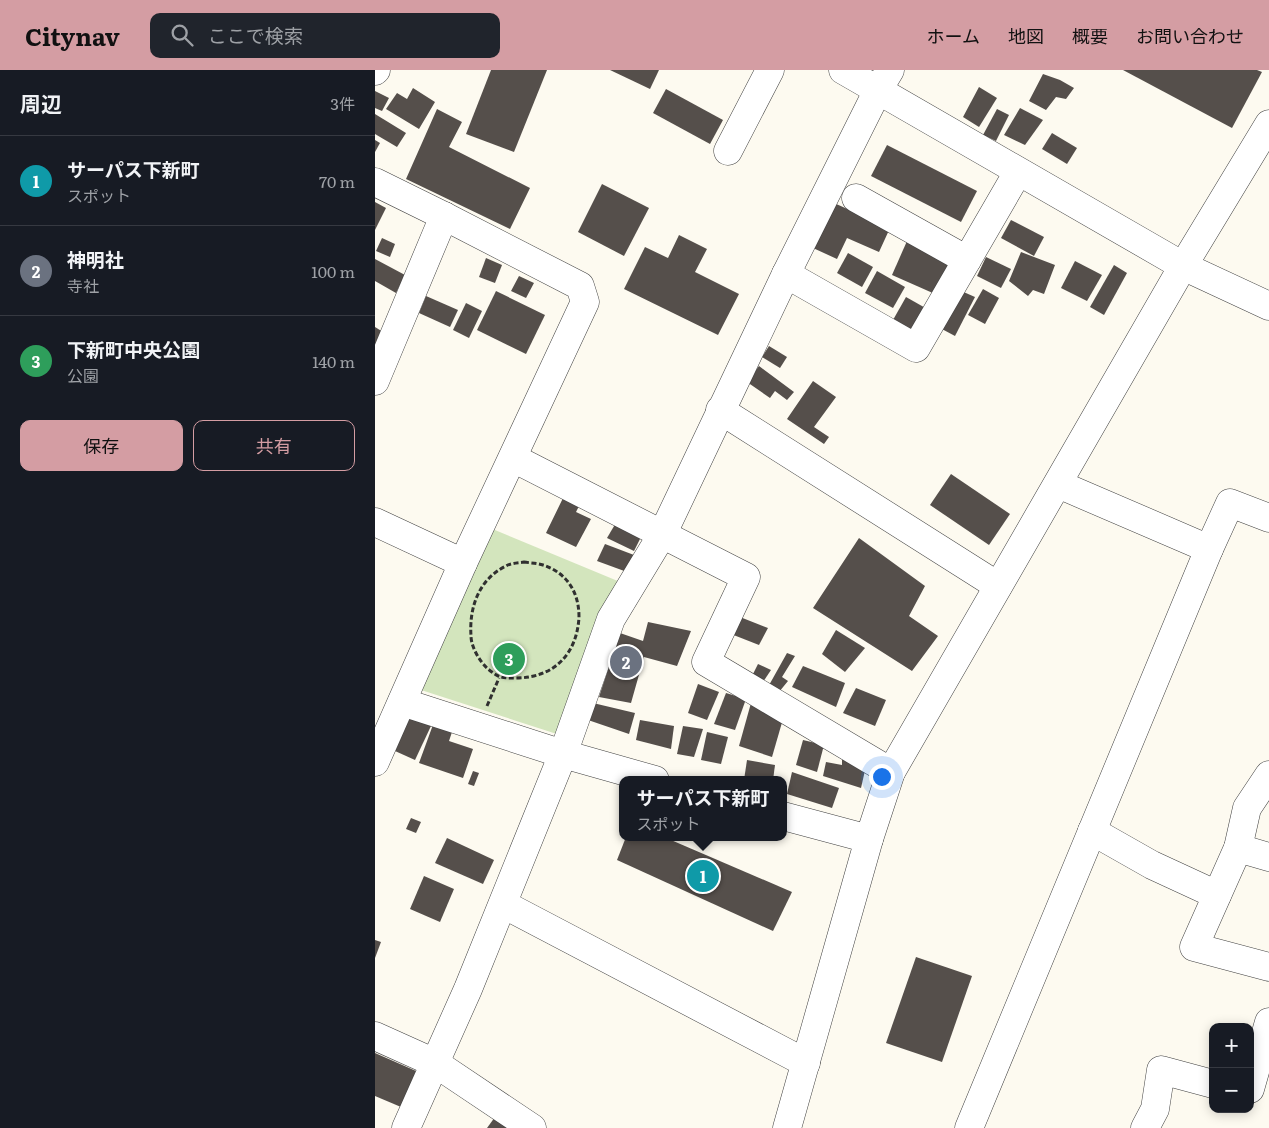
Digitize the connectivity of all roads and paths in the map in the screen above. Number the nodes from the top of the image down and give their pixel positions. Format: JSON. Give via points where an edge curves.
{"nodes":[{"id":1,"x":770,"y":70,"type":"edge"},
{"id":2,"x":843,"y":70,"type":"edge"},
{"id":3,"x":884,"y":80,"type":"edge"},
{"id":4,"x":1269,"y":124,"type":"edge"},
{"id":5,"x":728,"y":152,"type":"dead end"},
{"id":6,"x":1018,"y":172,"type":"junction"},
{"id":7,"x":375,"y":182,"type":"edge"},
{"id":8,"x":856,"y":198,"type":"dead end"},
{"id":9,"x":444,"y":216,"type":"junction"},
{"id":10,"x":967,"y":260,"type":"junction"},
{"id":11,"x":1183,"y":266,"type":"junction"},
{"id":12,"x":786,"y":274,"type":"junction"},
{"id":13,"x":1269,"y":306,"type":"edge"},
{"id":14,"x":375,"y":381,"type":"edge"},
{"id":15,"x":720,"y":410,"type":"junction"},
{"id":16,"x":513,"y":458,"type":"junction"},
{"id":17,"x":1059,"y":484,"type":"junction"},
{"id":18,"x":1269,"y":518,"type":"edge"},
{"id":19,"x":375,"y":522,"type":"edge"},
{"id":20,"x":663,"y":533,"type":"junction"},
{"id":21,"x":1209,"y":548,"type":"junction"},
{"id":22,"x":463,"y":563,"type":"junction"},
{"id":23,"x":998,"y":586,"type":"junction"},
{"id":24,"x":499,"y":678,"type":"junction"},
{"id":25,"x":402,"y":702,"type":"junction"},
{"id":26,"x":478,"y":728,"type":"junction"},
{"id":27,"x":563,"y":754,"type":"junction"},
{"id":28,"x":375,"y":762,"type":"edge"},
{"id":29,"x":891,"y":772,"type":"junction"},
{"id":30,"x":1269,"y":775,"type":"edge"},
{"id":31,"x":641,"y":776,"type":"edge"},
{"id":32,"x":787,"y":817,"type":"edge"},
{"id":33,"x":1092,"y":831,"type":"junction"},
{"id":34,"x":869,"y":839,"type":"junction"},
{"id":35,"x":1238,"y":848,"type":"junction"},
{"id":36,"x":1269,"y":857,"type":"edge"},
{"id":37,"x":1217,"y":895,"type":"junction"},
{"id":38,"x":503,"y":904,"type":"junction"},
{"id":39,"x":1269,"y":967,"type":"edge"},
{"id":40,"x":1269,"y":1022,"type":"edge"},
{"id":41,"x":375,"y":1036,"type":"edge"},
{"id":42,"x":435,"y":1063,"type":"junction"},
{"id":43,"x":806,"y":1063,"type":"junction"},
{"id":44,"x":1254,"y":1075,"type":"edge"},
{"id":45,"x":1209,"y":1083,"type":"edge"},
{"id":46,"x":1254,"y":1094,"type":"edge"},
{"id":47,"x":1269,"y":1098,"type":"edge"},
{"id":48,"x":406,"y":1128,"type":"edge"},
{"id":49,"x":532,"y":1128,"type":"edge"},
{"id":50,"x":787,"y":1128,"type":"edge"},
{"id":51,"x":969,"y":1128,"type":"edge"},
{"id":52,"x":1145,"y":1128,"type":"edge"}],
"edges":[{"from":1,"to":5,"type":"street"},
{"from":2,"to":3,"type":"street"},
{"from":3,"to":6,"type":"street"},
{"from":3,"to":12,"type":"street"},
{"from":4,"to":11,"type":"street"},
{"from":6,"to":10,"type":"street"},
{"from":6,"to":11,"type":"street"},
{"from":7,"to":9,"type":"street"},
{"from":8,"to":10,"type":"street"},
{"from":9,"to":14,"type":"street"},
{"from":9,"to":16,"type":"street","via":[[580,286],[585,302]]},
{"from":10,"to":12,"type":"street","via":[[916,348]]},
{"from":11,"to":13,"type":"street"},
{"from":11,"to":17,"type":"street"},
{"from":12,"to":15,"type":"street"},
{"from":15,"to":20,"type":"street"},
{"from":15,"to":23,"type":"street"},
{"from":16,"to":20,"type":"street"},
{"from":16,"to":22,"type":"street"},
{"from":17,"to":21,"type":"street"},
{"from":17,"to":23,"type":"street"},
{"from":18,"to":21,"type":"street","via":[[1230,503]]},
{"from":19,"to":22,"type":"street"},
{"from":20,"to":27,"type":"street","via":[[611,619]]},
{"from":20,"to":29,"type":"street","via":[[746,577],[706,662]]},
{"from":21,"to":33,"type":"street"},
{"from":22,"to":25,"type":"street"},
{"from":23,"to":29,"type":"street"},
{"from":24,"to":24,"type":"path","via":[[527,678],[547,672],[564,658],[575,642],[579,604],[576,592],[562,575],[543,564],[507,564],[484,583],[476,597],[471,639],[486,667]]},
{"from":24,"to":26,"type":"path"},
{"from":25,"to":26,"type":"street"},
{"from":25,"to":28,"type":"street"},
{"from":26,"to":27,"type":"street"},
{"from":27,"to":31,"type":"street"},
{"from":27,"to":38,"type":"street"},
{"from":29,"to":34,"type":"street"},
{"from":30,"to":35,"type":"street","via":[[1247,808]]},
{"from":32,"to":34,"type":"street"},
{"from":33,"to":37,"type":"street","via":[[1152,865]]},
{"from":33,"to":51,"type":"street"},
{"from":34,"to":43,"type":"street"},
{"from":35,"to":36,"type":"street"},
{"from":35,"to":37,"type":"street"},
{"from":37,"to":39,"type":"street","via":[[1194,947]]},
{"from":38,"to":42,"type":"street"},
{"from":38,"to":43,"type":"street"},
{"from":40,"to":44,"type":"street"},
{"from":41,"to":42,"type":"street"},
{"from":42,"to":48,"type":"street"},
{"from":42,"to":49,"type":"street"},
{"from":43,"to":50,"type":"street"},
{"from":45,"to":52,"type":"street","via":[[1161,1070],[1155,1109]]},
{"from":46,"to":47,"type":"street"}]}
